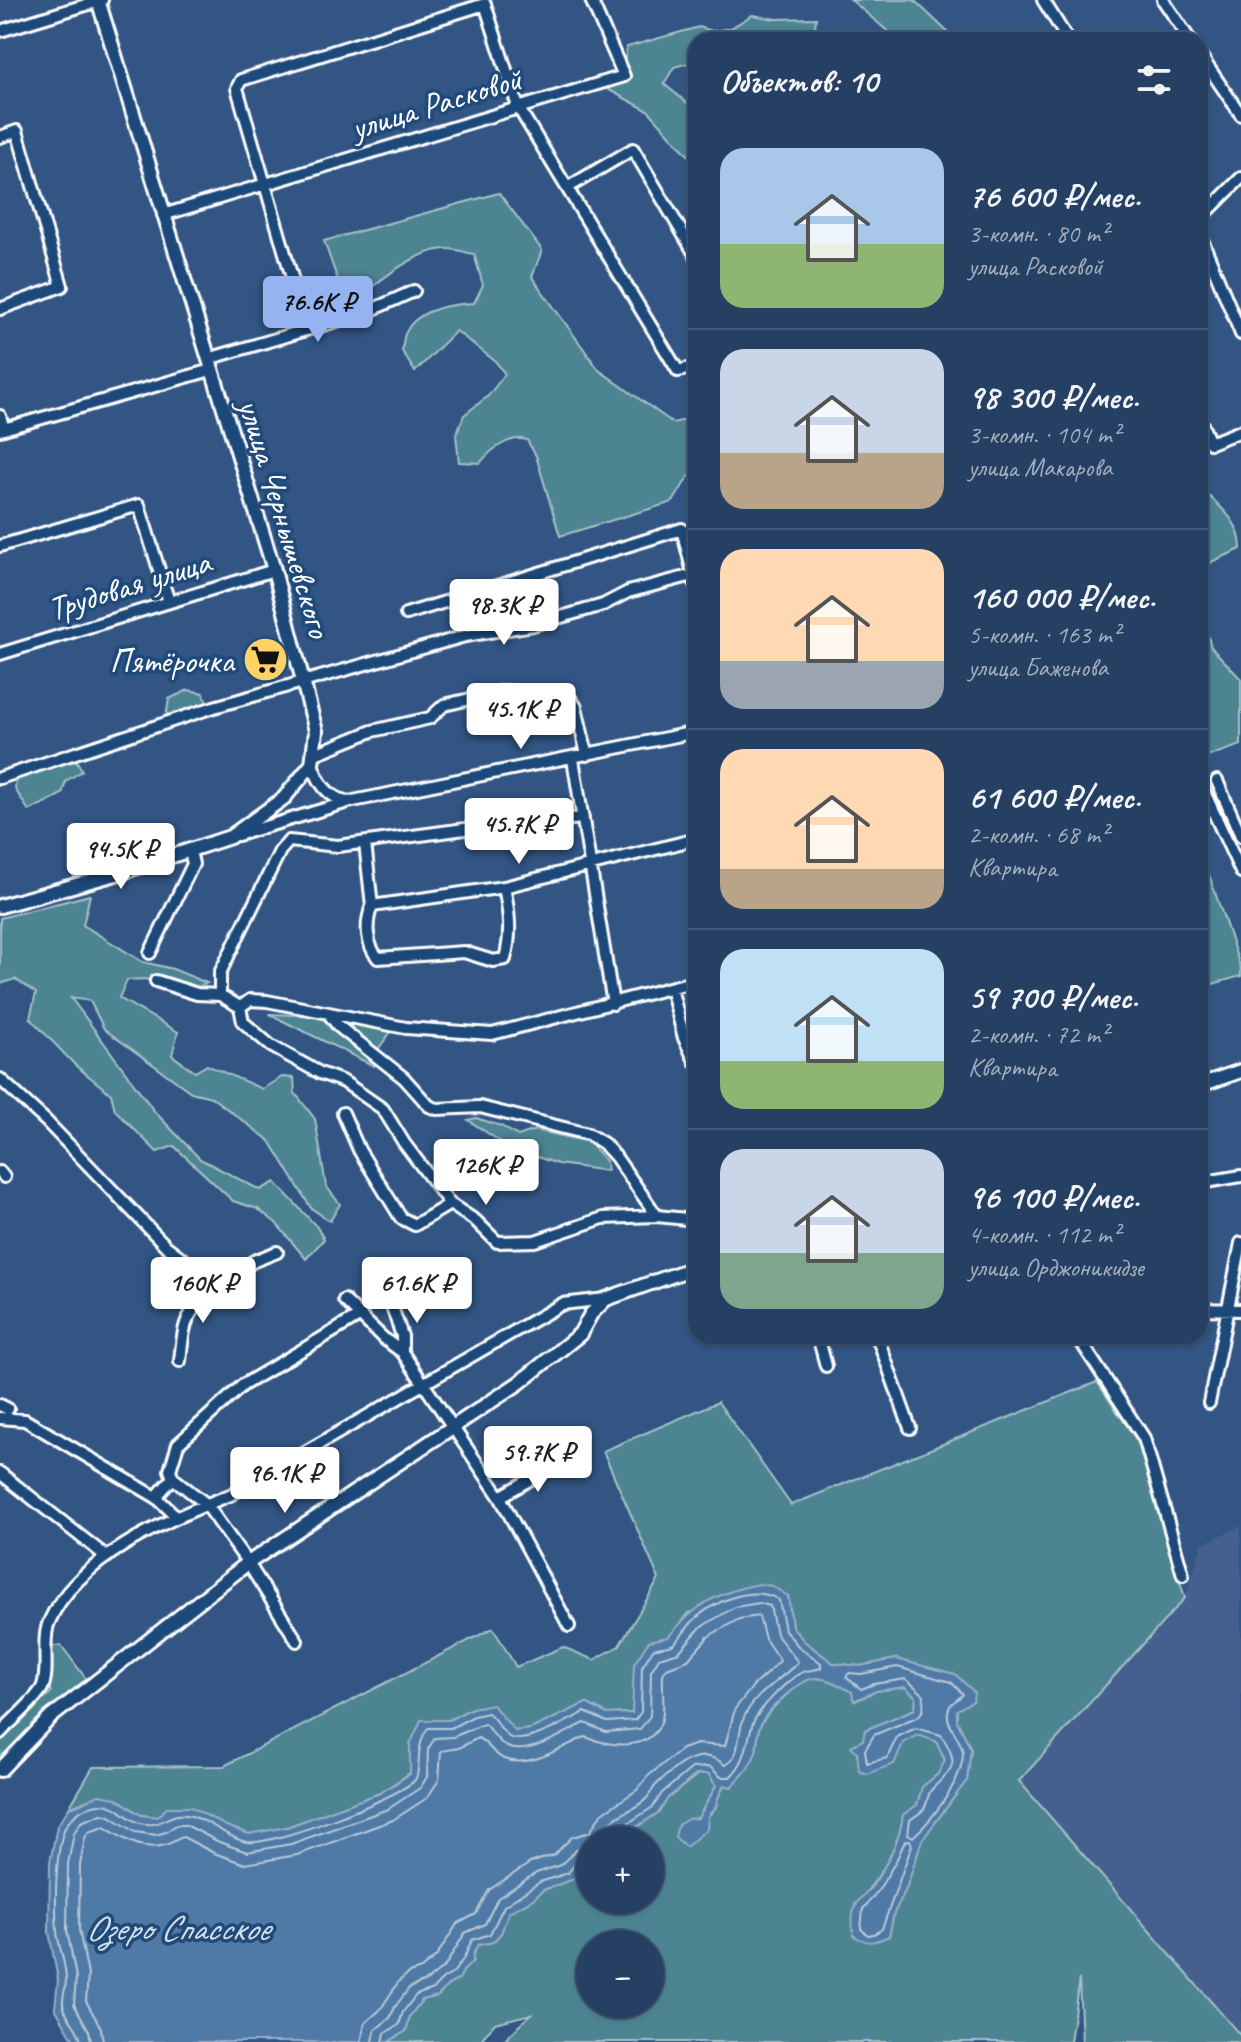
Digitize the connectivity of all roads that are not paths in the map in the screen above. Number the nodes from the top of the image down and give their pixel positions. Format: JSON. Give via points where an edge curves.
{"nodes":[{"id":1,"x":100,"y":0,"type":"edge"},
{"id":2,"x":591,"y":0,"type":"edge"},
{"id":3,"x":1043,"y":0,"type":"edge"},
{"id":4,"x":1163,"y":0,"type":"edge"},
{"id":5,"x":0,"y":31,"type":"edge"},
{"id":6,"x":1063,"y":32,"type":"edge"},
{"id":7,"x":1185,"y":32,"type":"edge"},
{"id":8,"x":1208,"y":67,"type":"edge"},
{"id":9,"x":518,"y":107,"type":"junction"},
{"id":10,"x":1241,"y":115,"type":"edge"},
{"id":11,"x":0,"y":137,"type":"edge"},
{"id":12,"x":1241,"y":178,"type":"edge"},
{"id":13,"x":264,"y":185,"type":"junction"},
{"id":14,"x":567,"y":188,"type":"junction"},
{"id":15,"x":1208,"y":211,"type":"edge"},
{"id":16,"x":163,"y":215,"type":"junction"},
{"id":17,"x":688,"y":242,"type":"edge"},
{"id":18,"x":1208,"y":254,"type":"edge"},
{"id":19,"x":414,"y":291,"type":"dead end"},
{"id":20,"x":300,"y":305,"type":"dead end"},
{"id":21,"x":0,"y":309,"type":"edge"},
{"id":22,"x":1241,"y":334,"type":"edge"},
{"id":23,"x":210,"y":365,"type":"junction"},
{"id":24,"x":688,"y":369,"type":"edge"},
{"id":25,"x":0,"y":416,"type":"edge"},
{"id":26,"x":2,"y":430,"type":"edge"},
{"id":27,"x":1241,"y":431,"type":"edge"},
{"id":28,"x":1208,"y":438,"type":"edge"},
{"id":29,"x":0,"y":546,"type":"edge"},
{"id":30,"x":688,"y":553,"type":"edge"},
{"id":31,"x":274,"y":570,"type":"junction"},
{"id":32,"x":688,"y":581,"type":"edge"},
{"id":33,"x":169,"y":602,"type":"junction"},
{"id":34,"x":406,"y":614,"type":"dead end"},
{"id":35,"x":0,"y":654,"type":"edge"},
{"id":36,"x":305,"y":682,"type":"junction"},
{"id":37,"x":688,"y":734,"type":"edge"},
{"id":38,"x":587,"y":755,"type":"junction"},
{"id":39,"x":314,"y":759,"type":"junction"},
{"id":40,"x":573,"y":759,"type":"junction"},
{"id":41,"x":0,"y":778,"type":"edge"},
{"id":42,"x":1217,"y":781,"type":"dead end"},
{"id":43,"x":1208,"y":800,"type":"edge"},
{"id":44,"x":348,"y":802,"type":"junction"},
{"id":45,"x":583,"y":818,"type":"junction"},
{"id":46,"x":283,"y":820,"type":"junction"},
{"id":47,"x":1241,"y":836,"type":"edge"},
{"id":48,"x":230,"y":837,"type":"junction"},
{"id":49,"x":289,"y":841,"type":"junction"},
{"id":50,"x":688,"y":841,"type":"edge"},
{"id":51,"x":365,"y":843,"type":"junction"},
{"id":52,"x":190,"y":851,"type":"junction"},
{"id":53,"x":591,"y":866,"type":"junction"},
{"id":54,"x":1241,"y":872,"type":"edge"},
{"id":55,"x":504,"y":887,"type":"junction"},
{"id":56,"x":0,"y":906,"type":"edge"},
{"id":57,"x":372,"y":906,"type":"junction"},
{"id":58,"x":150,"y":953,"type":"dead end"},
{"id":59,"x":156,"y":981,"type":"dead end"},
{"id":60,"x":688,"y":983,"type":"edge"},
{"id":61,"x":671,"y":988,"type":"junction"},
{"id":62,"x":220,"y":995,"type":"junction"},
{"id":63,"x":613,"y":1004,"type":"junction"},
{"id":64,"x":240,"y":1007,"type":"junction"},
{"id":65,"x":328,"y":1013,"type":"junction"},
{"id":66,"x":688,"y":1046,"type":"edge"},
{"id":67,"x":1241,"y":1071,"type":"edge"},
{"id":68,"x":0,"y":1079,"type":"edge"},
{"id":69,"x":1208,"y":1082,"type":"edge"},
{"id":70,"x":343,"y":1113,"type":"dead end"},
{"id":71,"x":1241,"y":1176,"type":"edge"},
{"id":72,"x":1208,"y":1182,"type":"edge"},
{"id":73,"x":450,"y":1204,"type":"junction"},
{"id":74,"x":657,"y":1216,"type":"junction"},
{"id":75,"x":688,"y":1219,"type":"edge"},
{"id":76,"x":1241,"y":1243,"type":"edge"},
{"id":77,"x":277,"y":1252,"type":"dead end"},
{"id":78,"x":688,"y":1270,"type":"edge"},
{"id":79,"x":217,"y":1285,"type":"junction"},
{"id":80,"x":606,"y":1299,"type":"junction"},
{"id":81,"x":344,"y":1300,"type":"dead end"},
{"id":82,"x":392,"y":1307,"type":"dead end"},
{"id":83,"x":1208,"y":1309,"type":"edge"},
{"id":84,"x":1227,"y":1309,"type":"junction"},
{"id":85,"x":1241,"y":1310,"type":"edge"},
{"id":86,"x":361,"y":1315,"type":"junction"},
{"id":87,"x":820,"y":1344,"type":"edge"},
{"id":88,"x":880,"y":1344,"type":"edge"},
{"id":89,"x":1082,"y":1344,"type":"edge"},
{"id":90,"x":402,"y":1352,"type":"junction"},
{"id":91,"x":180,"y":1361,"type":"dead end"},
{"id":92,"x":826,"y":1366,"type":"dead end"},
{"id":93,"x":422,"y":1384,"type":"junction"},
{"id":94,"x":1209,"y":1403,"type":"dead end"},
{"id":95,"x":0,"y":1418,"type":"edge"},
{"id":96,"x":910,"y":1428,"type":"dead end"},
{"id":97,"x":452,"y":1429,"type":"junction"},
{"id":98,"x":560,"y":1462,"type":"dead end"},
{"id":99,"x":0,"y":1473,"type":"edge"},
{"id":100,"x":173,"y":1478,"type":"junction"},
{"id":101,"x":156,"y":1497,"type":"junction"},
{"id":102,"x":500,"y":1497,"type":"junction"},
{"id":103,"x":206,"y":1504,"type":"junction"},
{"id":104,"x":177,"y":1517,"type":"junction"},
{"id":105,"x":107,"y":1557,"type":"junction"},
{"id":106,"x":248,"y":1563,"type":"junction"},
{"id":107,"x":1183,"y":1575,"type":"dead end"},
{"id":108,"x":569,"y":1626,"type":"dead end"},
{"id":109,"x":297,"y":1641,"type":"dead end"},
{"id":110,"x":0,"y":1733,"type":"edge"},
{"id":111,"x":0,"y":1770,"type":"edge"}],
"edges":[{"from":1,"to":5,"type":"street"},
{"from":1,"to":16,"type":"street","name":"улица Чернышевского"},
{"from":2,"to":9,"type":"street","name":"улица Расковой","via":[[624,76]]},
{"from":3,"to":6,"type":"street"},
{"from":4,"to":7,"type":"street"},
{"from":8,"to":10,"type":"street"},
{"from":9,"to":13,"type":"street","name":"улица Расковой"},
{"from":9,"to":13,"type":"street","via":[[485,4],[241,80],[237,88]]},
{"from":9,"to":14,"type":"street"},
{"from":11,"to":21,"type":"street","via":[[17,131],[62,286]]},
{"from":12,"to":15,"type":"street"},
{"from":13,"to":16,"type":"street","name":"улица Расковой"},
{"from":13,"to":20,"type":"street"},
{"from":14,"to":17,"type":"street","via":[[633,149]]},
{"from":14,"to":24,"type":"street","via":[[678,371]]},
{"from":16,"to":23,"type":"street","name":"улица Чернышевского"},
{"from":18,"to":22,"type":"street"},
{"from":19,"to":23,"type":"street"},
{"from":23,"to":26,"type":"street"},
{"from":23,"to":31,"type":"street","name":"улица Чернышевского"},
{"from":25,"to":26,"type":"street"},
{"from":27,"to":28,"type":"street","via":[[1210,443]]},
{"from":29,"to":33,"type":"street","via":[[139,505]]},
{"from":30,"to":34,"type":"street","via":[[682,529]]},
{"from":31,"to":33,"type":"street","name":"Трудовая улица"},
{"from":31,"to":36,"type":"street","name":"улица Чернышевского"},
{"from":32,"to":36,"type":"street","via":[[628,592],[603,605],[533,625],[465,636]]},
{"from":33,"to":35,"type":"street","name":"Трудовая улица"},
{"from":36,"to":39,"type":"street","name":"улица Чернышевского","via":[[316,731]]},
{"from":36,"to":41,"type":"street"},
{"from":37,"to":38,"type":"street"},
{"from":38,"to":39,"type":"street","via":[[570,698],[505,691],[444,705],[430,718],[372,731]]},
{"from":38,"to":40,"type":"street"},
{"from":39,"to":44,"type":"street","via":[[318,781],[328,794]]},
{"from":39,"to":48,"type":"street","via":[[284,798]]},
{"from":40,"to":44,"type":"street"},
{"from":40,"to":45,"type":"street"},
{"from":42,"to":47,"type":"street"},
{"from":43,"to":54,"type":"street"},
{"from":44,"to":46,"type":"street"},
{"from":45,"to":51,"type":"street"},
{"from":45,"to":53,"type":"street"},
{"from":46,"to":48,"type":"street"},
{"from":46,"to":49,"type":"street"},
{"from":48,"to":52,"type":"street"},
{"from":49,"to":51,"type":"street"},
{"from":49,"to":62,"type":"street","via":[[220,973]]},
{"from":50,"to":53,"type":"street"},
{"from":51,"to":57,"type":"street"},
{"from":52,"to":56,"type":"street"},
{"from":52,"to":58,"type":"street","via":[[193,864]]},
{"from":53,"to":55,"type":"street"},
{"from":53,"to":63,"type":"street"},
{"from":55,"to":57,"type":"street"},
{"from":55,"to":57,"type":"street","via":[[509,945],[505,959],[499,961],[464,952],[378,958],[370,949]]},
{"from":59,"to":62,"type":"street"},
{"from":60,"to":61,"type":"street"},
{"from":61,"to":63,"type":"street"},
{"from":61,"to":66,"type":"street"},
{"from":62,"to":64,"type":"street"},
{"from":63,"to":65,"type":"street","via":[[492,1034],[406,1028]]},
{"from":64,"to":65,"type":"street","via":[[250,1000],[267,1001]]},
{"from":64,"to":73,"type":"street","via":[[243,1022],[271,1046],[344,1082],[383,1109]]},
{"from":65,"to":74,"type":"street","via":[[429,1106],[480,1107],[588,1134],[603,1143]]},
{"from":67,"to":69,"type":"street"},
{"from":68,"to":79,"type":"street","via":[[166,1246]]},
{"from":70,"to":73,"type":"street","via":[[401,1218],[415,1225]]},
{"from":71,"to":72,"type":"street"},
{"from":73,"to":74,"type":"street","via":[[497,1242],[535,1241],[603,1218]]},
{"from":74,"to":75,"type":"street"},
{"from":76,"to":84,"type":"street"},
{"from":77,"to":79,"type":"street"},
{"from":78,"to":80,"type":"street"},
{"from":79,"to":91,"type":"street","via":[[190,1312],[182,1329]]},
{"from":80,"to":93,"type":"street","via":[[562,1304]]},
{"from":80,"to":97,"type":"street","via":[[580,1334]]},
{"from":81,"to":86,"type":"street"},
{"from":82,"to":90,"type":"street"},
{"from":83,"to":84,"type":"street"},
{"from":84,"to":85,"type":"street"},
{"from":84,"to":94,"type":"street"},
{"from":86,"to":90,"type":"street"},
{"from":86,"to":100,"type":"street","via":[[243,1385],[178,1444],[170,1470]]},
{"from":87,"to":92,"type":"street"},
{"from":88,"to":96,"type":"street"},
{"from":89,"to":107,"type":"street","via":[[1144,1438]]},
{"from":90,"to":93,"type":"street"},
{"from":93,"to":97,"type":"street"},
{"from":93,"to":103,"type":"street"},
{"from":95,"to":101,"type":"street","via":[[25,1420]]},
{"from":97,"to":102,"type":"street"},
{"from":97,"to":106,"type":"street"},
{"from":98,"to":102,"type":"street"},
{"from":99,"to":105,"type":"street"},
{"from":100,"to":101,"type":"street"},
{"from":100,"to":103,"type":"street"},
{"from":101,"to":104,"type":"street"},
{"from":102,"to":108,"type":"street"},
{"from":103,"to":104,"type":"street"},
{"from":103,"to":106,"type":"street"},
{"from":104,"to":105,"type":"street"},
{"from":105,"to":110,"type":"street","via":[[61,1599],[48,1625],[42,1687]]},
{"from":106,"to":109,"type":"street"},
{"from":106,"to":111,"type":"street","via":[[51,1717]]}]}
